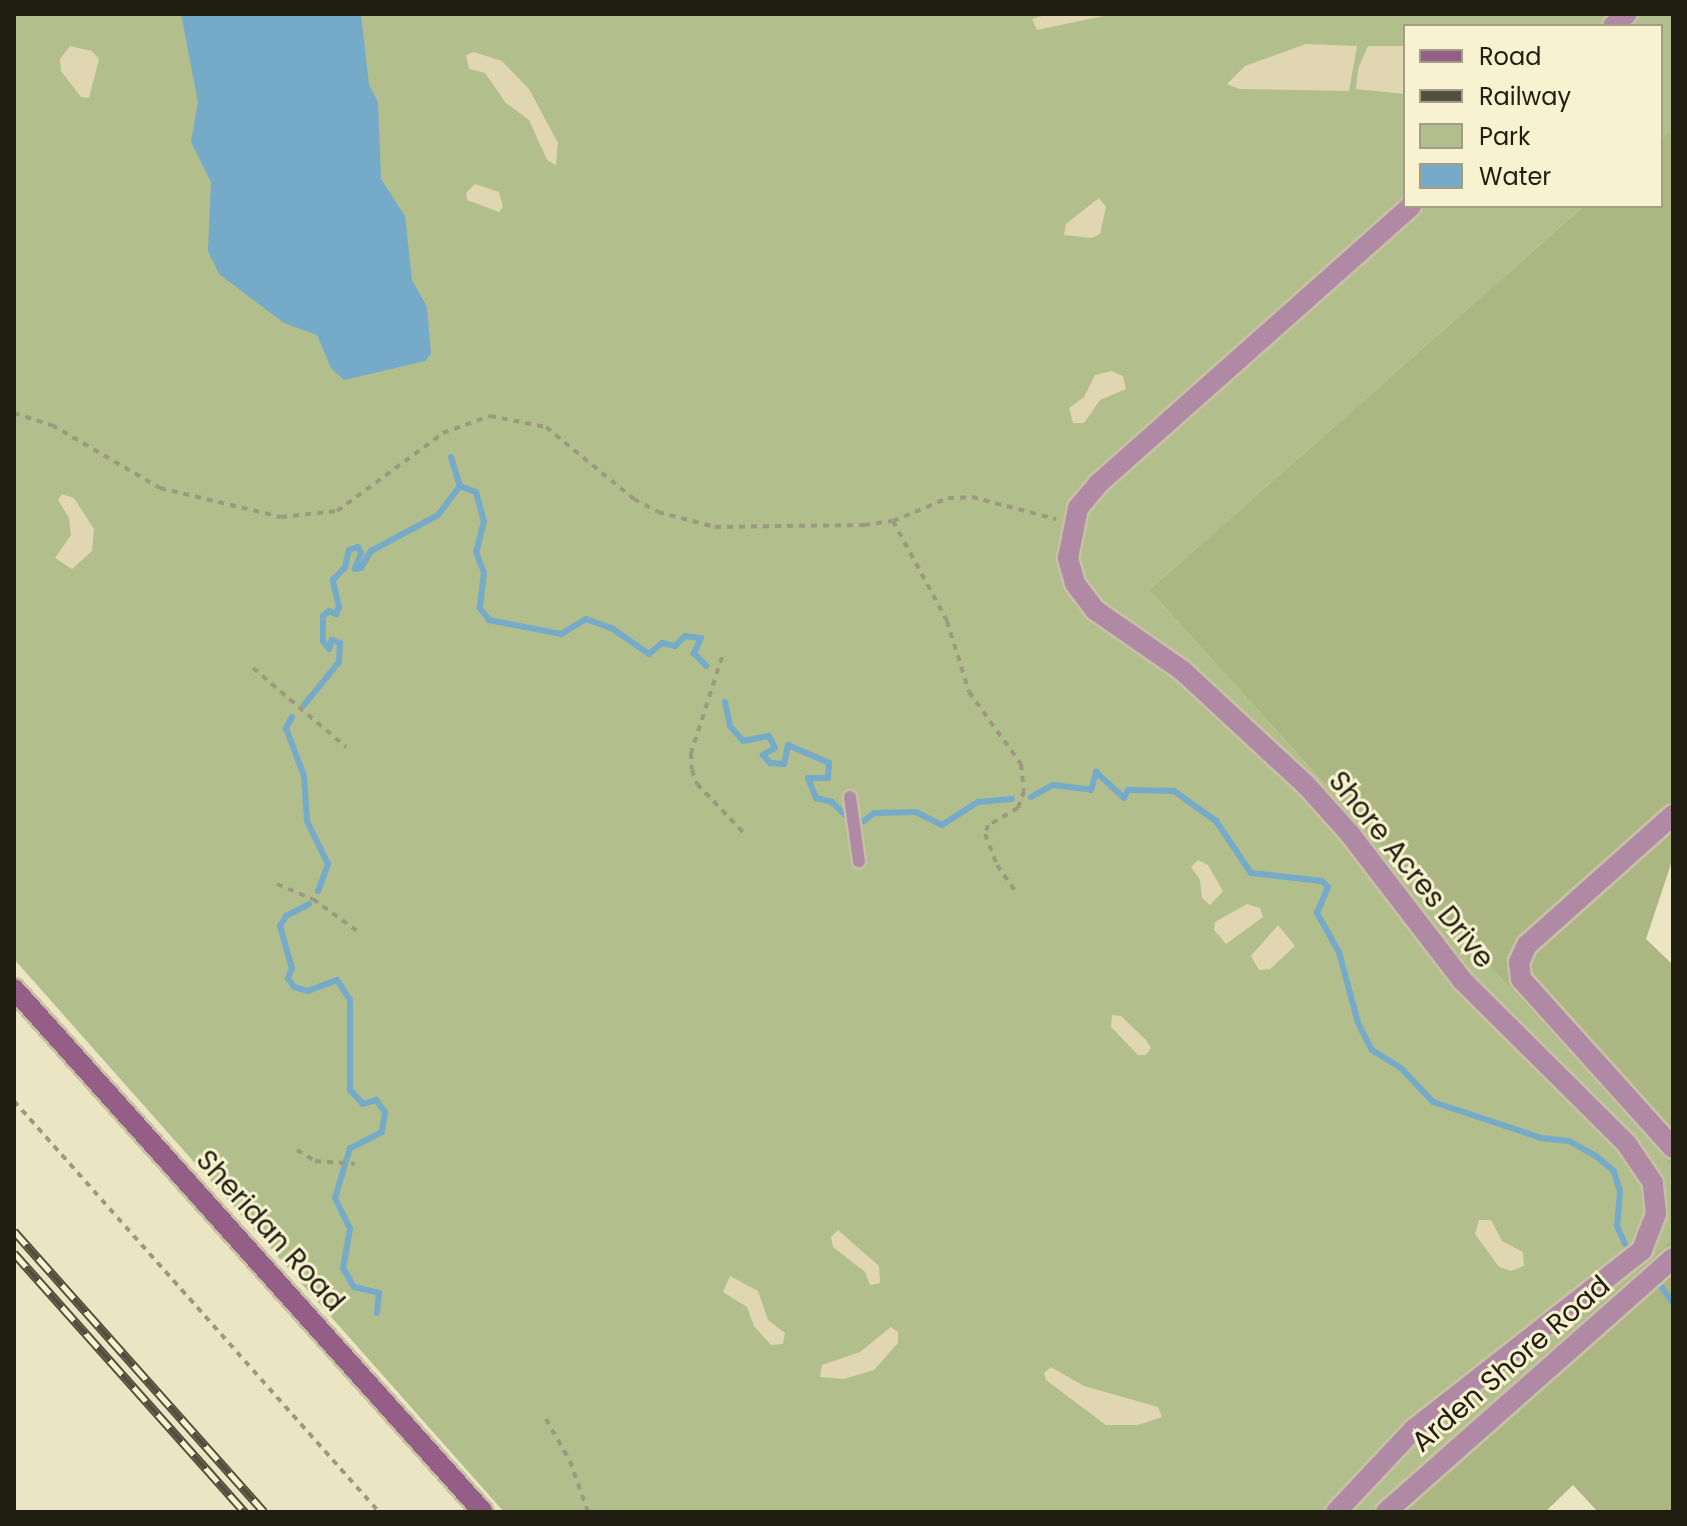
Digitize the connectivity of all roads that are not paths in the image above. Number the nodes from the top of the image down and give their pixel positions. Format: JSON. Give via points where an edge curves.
{"nodes":[{"id":1,"x":1409,"y":208,"type":"edge"},
{"id":2,"x":850,"y":797,"type":"dead end"},
{"id":3,"x":1673,"y":815,"type":"edge"},
{"id":4,"x":859,"y":861,"type":"dead end"},
{"id":5,"x":14,"y":989,"type":"edge"},
{"id":6,"x":1673,"y":1148,"type":"edge"},
{"id":7,"x":1673,"y":1258,"type":"edge"},
{"id":8,"x":483,"y":1512,"type":"edge"},
{"id":9,"x":1336,"y":1512,"type":"edge"},
{"id":10,"x":1386,"y":1512,"type":"edge"}],
"edges":[{"from":1,"to":9,"type":"street","name":"Shore Acres Drive","via":[[1098,484],[1073,523],[1068,558],[1075,583],[1095,610],[1183,671],[1306,785],[1462,980],[1626,1143],[1653,1183],[1656,1214],[1642,1250],[1414,1429]]},
{"from":2,"to":4,"type":"lane"},
{"from":3,"to":6,"type":"street","via":[[1520,954],[1521,979]]},
{"from":5,"to":8,"type":"main road","name":"Sheridan Road"},
{"from":7,"to":10,"type":"street","name":"Arden Shore Road"}]}
